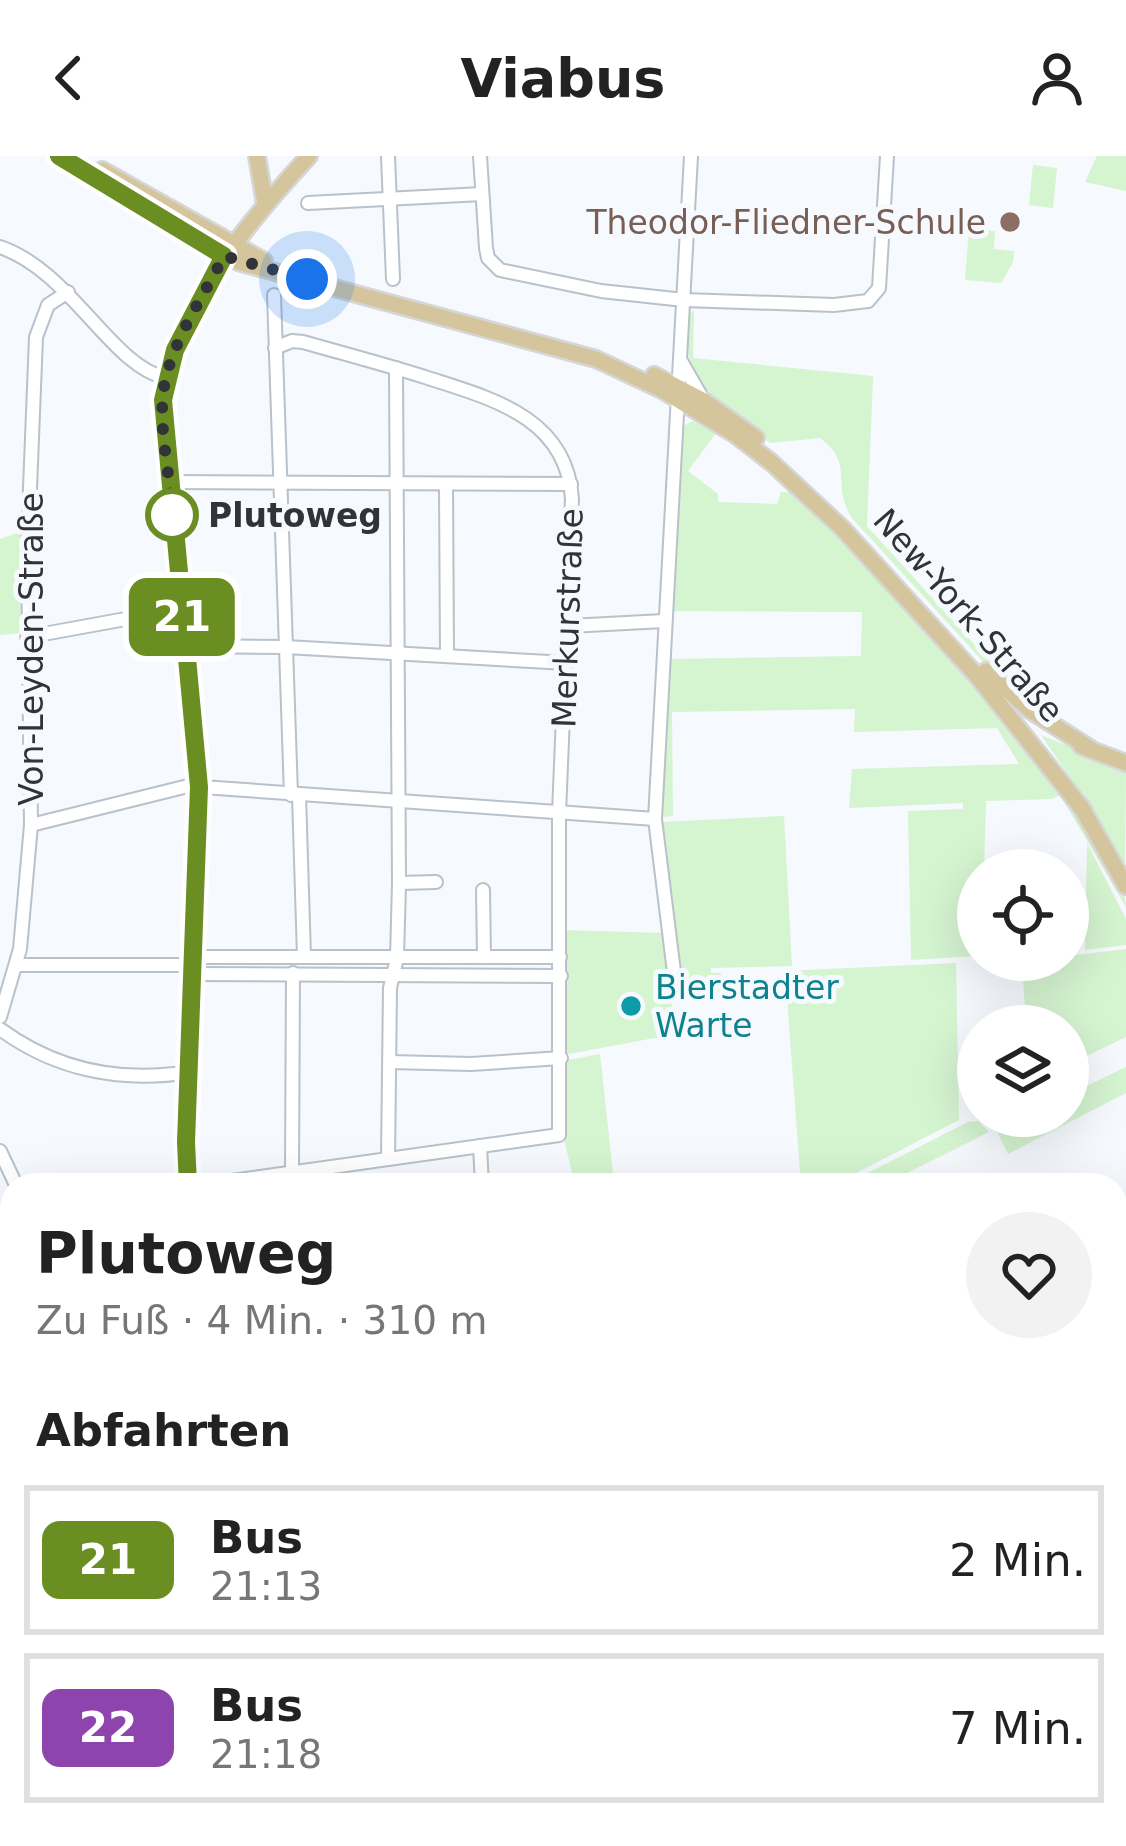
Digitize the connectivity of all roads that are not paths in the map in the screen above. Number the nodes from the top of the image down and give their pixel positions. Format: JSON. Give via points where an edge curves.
{"nodes":[{"id":1,"x":59,"y":156,"type":"edge"},
{"id":2,"x":79,"y":156,"type":"edge"},
{"id":3,"x":257,"y":156,"type":"edge"},
{"id":4,"x":309,"y":156,"type":"edge"},
{"id":5,"x":388,"y":156,"type":"edge"},
{"id":6,"x":480,"y":156,"type":"edge"},
{"id":7,"x":691,"y":156,"type":"edge"},
{"id":8,"x":887,"y":156,"type":"edge"},
{"id":9,"x":482,"y":194,"type":"junction"},
{"id":10,"x":390,"y":199,"type":"junction"},
{"id":11,"x":308,"y":203,"type":"dead end"},
{"id":12,"x":265,"y":204,"type":"junction"},
{"id":13,"x":247,"y":224,"type":"junction"},
{"id":14,"x":196,"y":240,"type":"junction"},
{"id":15,"x":0,"y":247,"type":"edge"},
{"id":16,"x":227,"y":250,"type":"junction"},
{"id":17,"x":258,"y":259,"type":"junction"},
{"id":18,"x":212,"y":278,"type":"junction"},
{"id":19,"x":307,"y":279,"type":"junction"},
{"id":20,"x":393,"y":279,"type":"dead end"},
{"id":21,"x":68,"y":292,"type":"junction"},
{"id":22,"x":274,"y":295,"type":"dead end"},
{"id":23,"x":684,"y":300,"type":"junction"},
{"id":24,"x":275,"y":348,"type":"junction"},
{"id":25,"x":680,"y":360,"type":"junction"},
{"id":26,"x":396,"y":368,"type":"junction"},
{"id":27,"x":166,"y":378,"type":"junction"},
{"id":28,"x":678,"y":393,"type":"junction"},
{"id":29,"x":704,"y":408,"type":"junction"},
{"id":30,"x":675,"y":430,"type":"junction"},
{"id":31,"x":170,"y":482,"type":"junction"},
{"id":32,"x":278,"y":482,"type":"junction"},
{"id":33,"x":397,"y":484,"type":"junction"},
{"id":34,"x":446,"y":484,"type":"junction"},
{"id":35,"x":571,"y":484,"type":"junction"},
{"id":36,"x":142,"y":616,"type":"dead end"},
{"id":37,"x":664,"y":620,"type":"junction"},
{"id":38,"x":569,"y":626,"type":"junction"},
{"id":39,"x":28,"y":637,"type":"junction"},
{"id":40,"x":185,"y":646,"type":"junction"},
{"id":41,"x":286,"y":647,"type":"junction"},
{"id":42,"x":399,"y":654,"type":"junction"},
{"id":43,"x":447,"y":656,"type":"junction"},
{"id":44,"x":567,"y":664,"type":"junction"},
{"id":45,"x":986,"y":671,"type":"junction"},
{"id":46,"x":1008,"y":713,"type":"junction"},
{"id":47,"x":1032,"y":728,"type":"junction"},
{"id":48,"x":1091,"y":749,"type":"junction"},
{"id":49,"x":1126,"y":763,"type":"edge"},
{"id":50,"x":199,"y":787,"type":"junction"},
{"id":51,"x":295,"y":795,"type":"junction"},
{"id":52,"x":398,"y":801,"type":"junction"},
{"id":53,"x":1084,"y":811,"type":"junction"},
{"id":54,"x":560,"y":813,"type":"junction"},
{"id":55,"x":655,"y":819,"type":"junction"},
{"id":56,"x":31,"y":824,"type":"junction"},
{"id":57,"x":436,"y":882,"type":"dead end"},
{"id":58,"x":399,"y":883,"type":"junction"},
{"id":59,"x":1126,"y":886,"type":"edge"},
{"id":60,"x":483,"y":890,"type":"dead end"},
{"id":61,"x":304,"y":957,"type":"junction"},
{"id":62,"x":484,"y":957,"type":"junction"},
{"id":63,"x":560,"y":957,"type":"junction"},
{"id":64,"x":397,"y":958,"type":"junction"},
{"id":65,"x":17,"y":965,"type":"junction"},
{"id":66,"x":193,"y":965,"type":"junction"},
{"id":67,"x":674,"y":972,"type":"dead end"},
{"id":68,"x":293,"y":973,"type":"junction"},
{"id":69,"x":392,"y":974,"type":"junction"},
{"id":70,"x":561,"y":976,"type":"junction"},
{"id":71,"x":0,"y":1017,"type":"edge"},
{"id":72,"x":0,"y":1029,"type":"edge"},
{"id":73,"x":561,"y":1058,"type":"junction"},
{"id":74,"x":390,"y":1062,"type":"junction"},
{"id":75,"x":189,"y":1072,"type":"junction"},
{"id":76,"x":480,"y":1146,"type":"junction"},
{"id":77,"x":388,"y":1158,"type":"junction"},
{"id":78,"x":292,"y":1172,"type":"junction"},
{"id":79,"x":188,"y":1173,"type":"edge"},
{"id":80,"x":288,"y":1173,"type":"edge"},
{"id":81,"x":481,"y":1173,"type":"edge"}],
"edges":[{"from":1,"to":14,"type":"main road"},
{"from":2,"to":16,"type":"main road"},
{"from":3,"to":12,"type":"main road"},
{"from":4,"to":12,"type":"main road"},
{"from":5,"to":10,"type":"street"},
{"from":6,"to":9,"type":"street"},
{"from":7,"to":23,"type":"street"},
{"from":8,"to":23,"type":"street","via":[[881,282],[873,298],[834,305]]},
{"from":9,"to":10,"type":"street"},
{"from":9,"to":23,"type":"street","via":[[488,258],[500,270]]},
{"from":10,"to":11,"type":"street"},
{"from":10,"to":20,"type":"street"},
{"from":12,"to":13,"type":"main road"},
{"from":13,"to":16,"type":"main road"},
{"from":13,"to":17,"type":"main road"},
{"from":14,"to":16,"type":"main road"},
{"from":14,"to":18,"type":"main road"},
{"from":15,"to":21,"type":"street","via":[[34,261]]},
{"from":16,"to":17,"type":"main road"},
{"from":16,"to":18,"type":"main road"},
{"from":16,"to":19,"type":"main road"},
{"from":17,"to":19,"type":"main road"},
{"from":18,"to":27,"type":"main road"},
{"from":19,"to":28,"type":"main road","via":[[596,358]]},
{"from":21,"to":27,"type":"street","via":[[142,368]]},
{"from":21,"to":39,"type":"street","name":"Von-Leyden-Straße","via":[[48,305],[35,337]]},
{"from":22,"to":24,"type":"street"},
{"from":23,"to":25,"type":"street"},
{"from":24,"to":26,"type":"street","name":"Merkurstraße","via":[[303,342]]},
{"from":24,"to":32,"type":"street"},
{"from":25,"to":28,"type":"street"},
{"from":25,"to":29,"type":"street"},
{"from":26,"to":33,"type":"street"},
{"from":26,"to":35,"type":"street","name":"Merkurstraße","via":[[514,408],[546,434]]},
{"from":27,"to":31,"type":"main road"},
{"from":28,"to":29,"type":"main road"},
{"from":28,"to":30,"type":"street"},
{"from":29,"to":30,"type":"street"},
{"from":29,"to":45,"type":"main road","name":"New-York-Straße","via":[[728,416],[796,469]]},
{"from":29,"to":46,"type":"main road","name":"New-York-Straße","via":[[823,508]]},
{"from":30,"to":37,"type":"street"},
{"from":31,"to":32,"type":"street"},
{"from":31,"to":40,"type":"main road"},
{"from":32,"to":33,"type":"street"},
{"from":32,"to":41,"type":"street"},
{"from":33,"to":34,"type":"street"},
{"from":33,"to":42,"type":"street"},
{"from":34,"to":35,"type":"street"},
{"from":34,"to":43,"type":"street"},
{"from":35,"to":38,"type":"street","name":"Merkurstraße"},
{"from":36,"to":39,"type":"street"},
{"from":37,"to":38,"type":"street"},
{"from":37,"to":55,"type":"street"},
{"from":38,"to":44,"type":"street","name":"Merkurstraße"},
{"from":39,"to":56,"type":"street","name":"Von-Leyden-Straße"},
{"from":40,"to":41,"type":"street"},
{"from":40,"to":50,"type":"main road"},
{"from":41,"to":42,"type":"street"},
{"from":41,"to":51,"type":"street"},
{"from":42,"to":43,"type":"street"},
{"from":42,"to":52,"type":"street"},
{"from":43,"to":44,"type":"street"},
{"from":44,"to":54,"type":"street","name":"Merkurstraße"},
{"from":45,"to":47,"type":"main road","name":"New-York-Straße"},
{"from":45,"to":48,"type":"main road"},
{"from":46,"to":47,"type":"main road"},
{"from":46,"to":53,"type":"main road"},
{"from":47,"to":48,"type":"main road"},
{"from":47,"to":53,"type":"main road","name":"New-York-Straße"},
{"from":48,"to":49,"type":"main road"},
{"from":50,"to":51,"type":"street"},
{"from":50,"to":56,"type":"street"},
{"from":50,"to":66,"type":"main road"},
{"from":51,"to":52,"type":"street"},
{"from":51,"to":61,"type":"street"},
{"from":52,"to":54,"type":"street"},
{"from":52,"to":58,"type":"street"},
{"from":53,"to":59,"type":"main road","name":"New-York-Straße"},
{"from":54,"to":55,"type":"street"},
{"from":54,"to":63,"type":"street","name":"Merkurstraße"},
{"from":55,"to":67,"type":"street"},
{"from":56,"to":65,"type":"street","name":"Von-Leyden-Straße"},
{"from":57,"to":58,"type":"street"},
{"from":58,"to":64,"type":"street"},
{"from":60,"to":62,"type":"street"},
{"from":61,"to":64,"type":"street"},
{"from":61,"to":66,"type":"street"},
{"from":62,"to":63,"type":"street"},
{"from":62,"to":64,"type":"street"},
{"from":63,"to":70,"type":"street","name":"Merkurstraße"},
{"from":64,"to":69,"type":"street"},
{"from":65,"to":66,"type":"street"},
{"from":65,"to":71,"type":"street","name":"Von-Leyden-Straße"},
{"from":66,"to":68,"type":"street"},
{"from":66,"to":75,"type":"main road"},
{"from":68,"to":69,"type":"street"},
{"from":68,"to":78,"type":"street"},
{"from":69,"to":70,"type":"street"},
{"from":69,"to":74,"type":"street"},
{"from":70,"to":73,"type":"street","name":"Merkurstraße"},
{"from":72,"to":75,"type":"street","via":[[85,1070]]},
{"from":73,"to":74,"type":"street"},
{"from":73,"to":76,"type":"street","name":"Merkurstraße","via":[[560,1136]]},
{"from":74,"to":77,"type":"street"},
{"from":75,"to":79,"type":"main road"},
{"from":76,"to":77,"type":"street"},
{"from":76,"to":81,"type":"street"},
{"from":77,"to":78,"type":"street"},
{"from":78,"to":80,"type":"street"}]}
